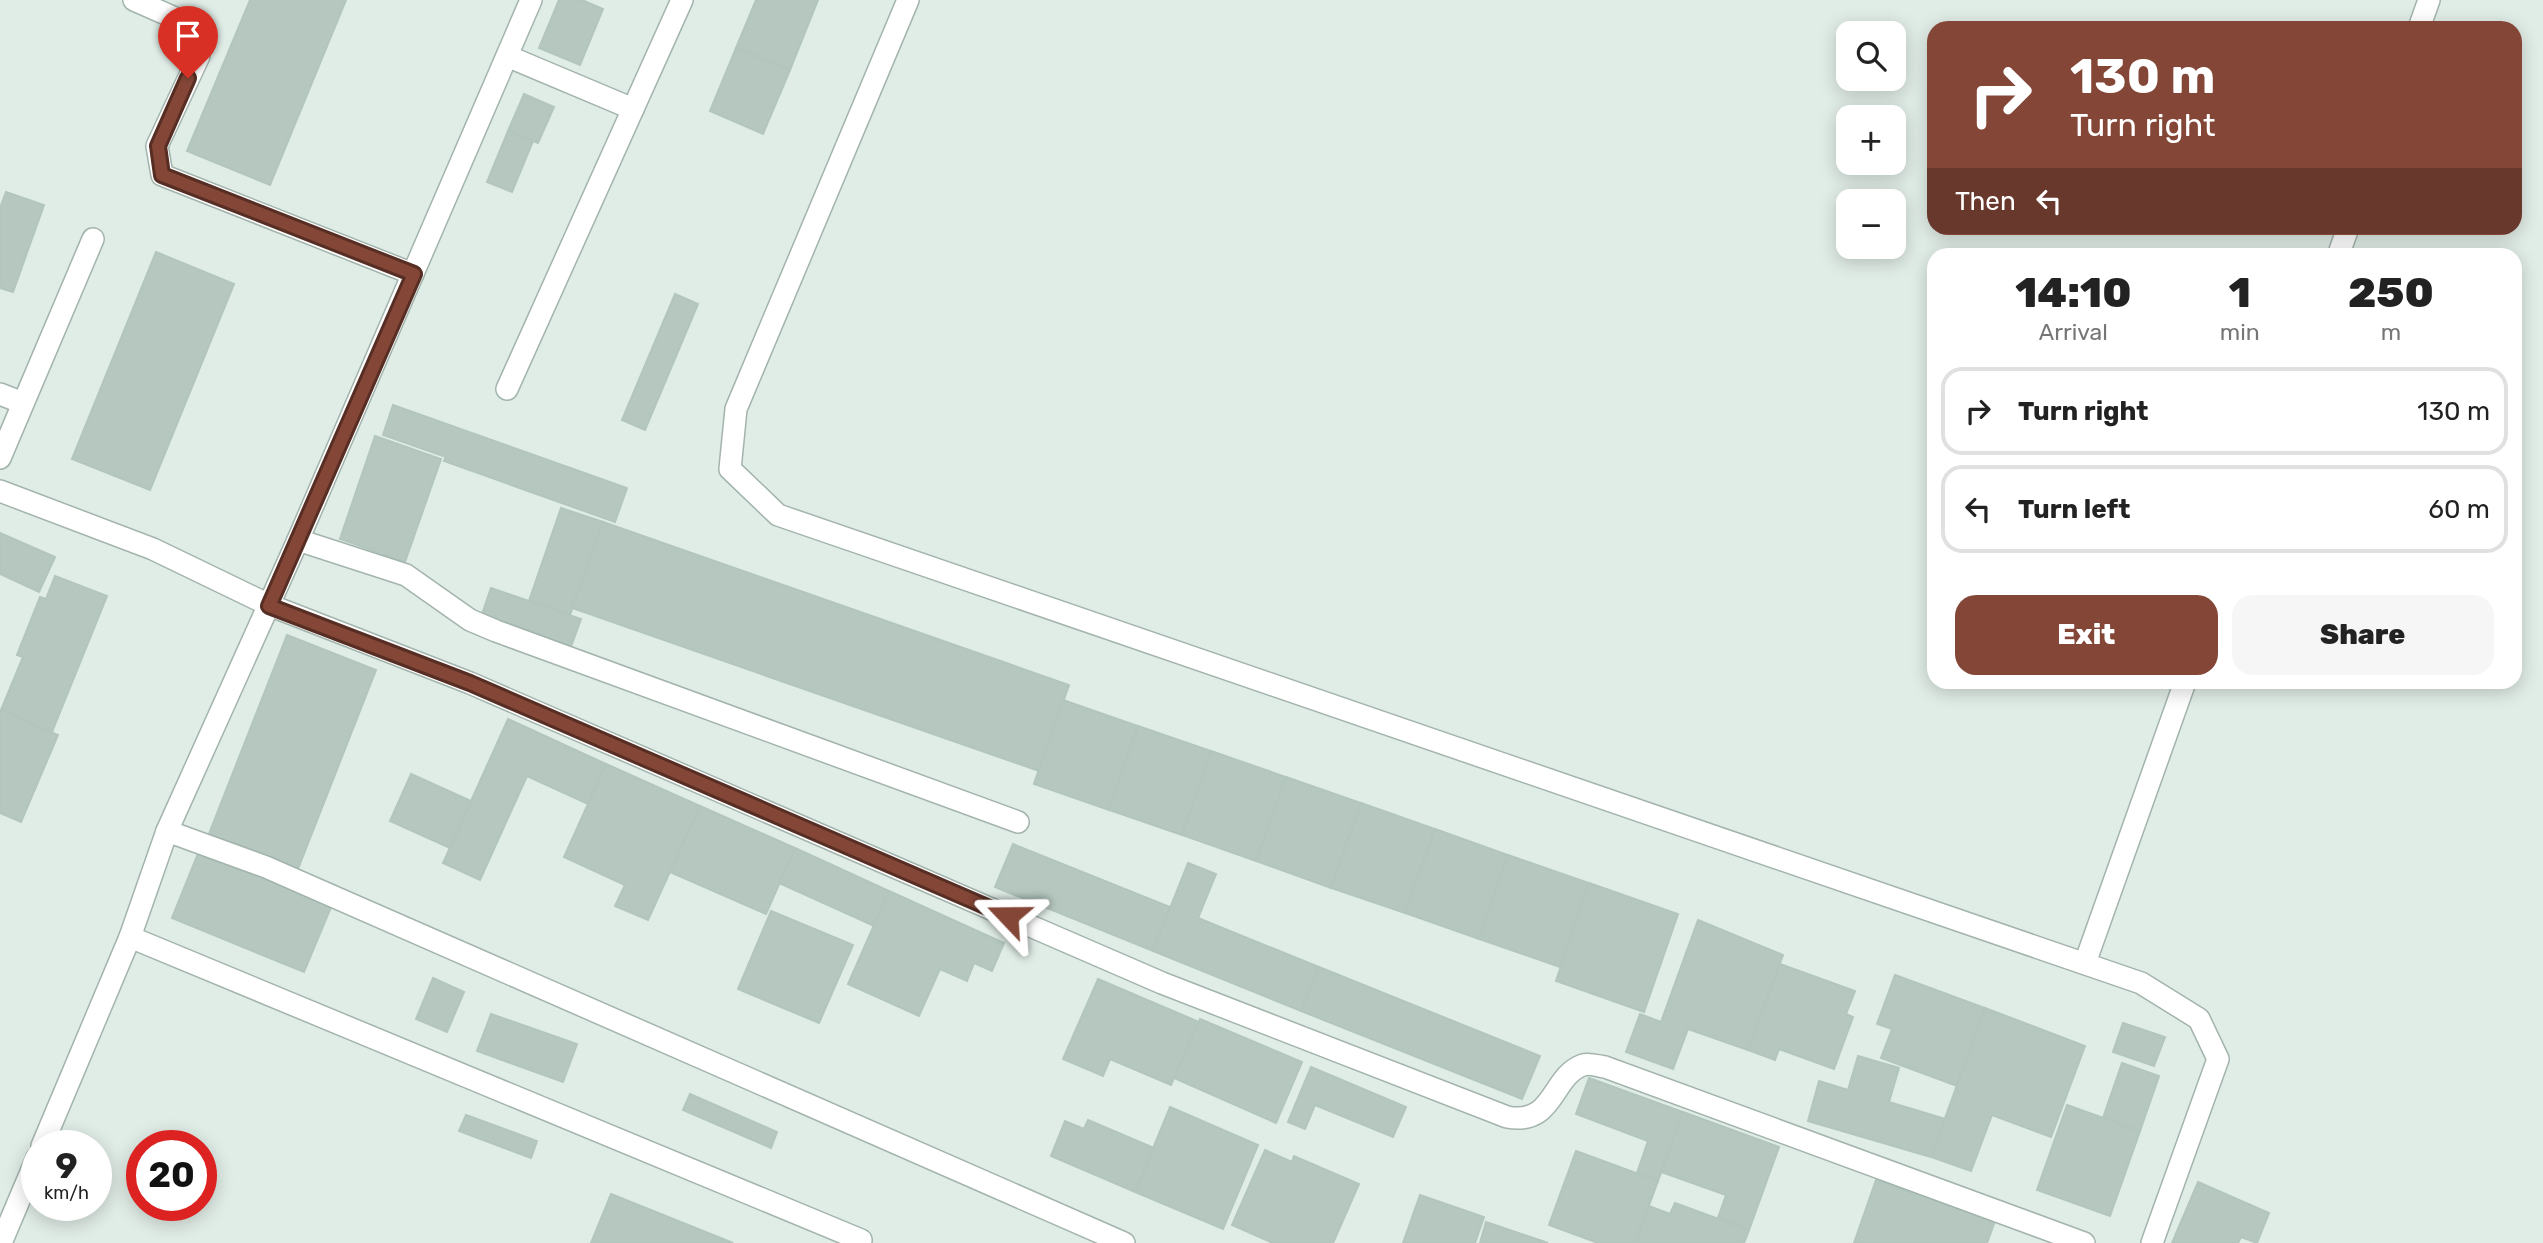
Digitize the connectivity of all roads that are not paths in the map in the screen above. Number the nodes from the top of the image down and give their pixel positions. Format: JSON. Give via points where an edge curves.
{"nodes":[{"id":1,"x":134,"y":0,"type":"edge"},
{"id":2,"x":531,"y":0,"type":"edge"},
{"id":3,"x":682,"y":0,"type":"edge"},
{"id":4,"x":908,"y":0,"type":"edge"},
{"id":5,"x":2429,"y":0,"type":"edge"},
{"id":6,"x":2422,"y":21,"type":"edge"},
{"id":7,"x":507,"y":56,"type":"junction"},
{"id":8,"x":633,"y":109,"type":"junction"},
{"id":9,"x":93,"y":239,"type":"dead end"},
{"id":10,"x":414,"y":274,"type":"junction"},
{"id":11,"x":507,"y":389,"type":"dead end"},
{"id":12,"x":0,"y":394,"type":"edge"},
{"id":13,"x":23,"y":403,"type":"junction"},
{"id":14,"x":0,"y":458,"type":"edge"},
{"id":15,"x":0,"y":491,"type":"edge"},
{"id":16,"x":298,"y":540,"type":"junction"},
{"id":17,"x":269,"y":606,"type":"junction"},
{"id":18,"x":2183,"y":689,"type":"edge"},
{"id":19,"x":1018,"y":822,"type":"dead end"},
{"id":20,"x":167,"y":831,"type":"junction"},
{"id":21,"x":130,"y":937,"type":"junction"},
{"id":22,"x":2085,"y":964,"type":"junction"},
{"id":23,"x":49,"y":1130,"type":"edge"},
{"id":24,"x":21,"y":1196,"type":"edge"},
{"id":25,"x":861,"y":1240,"type":"dead end"},
{"id":26,"x":1,"y":1243,"type":"edge"},
{"id":27,"x":1124,"y":1243,"type":"edge"},
{"id":28,"x":2084,"y":1243,"type":"edge"},
{"id":29,"x":2152,"y":1243,"type":"edge"}],
"edges":[{"from":1,"to":10,"type":"lane","via":[[193,26],[199,56],[158,146],[162,175]]},
{"from":2,"to":7,"type":"lane"},
{"from":3,"to":8,"type":"lane"},
{"from":4,"to":22,"type":"lane","via":[[736,410],[730,470],[778,515]]},
{"from":5,"to":6,"type":"lane"},
{"from":7,"to":8,"type":"lane"},
{"from":7,"to":10,"type":"lane"},
{"from":8,"to":11,"type":"lane"},
{"from":9,"to":13,"type":"lane"},
{"from":10,"to":16,"type":"lane"},
{"from":12,"to":13,"type":"lane"},
{"from":13,"to":14,"type":"lane"},
{"from":15,"to":17,"type":"lane","via":[[153,549]]},
{"from":16,"to":17,"type":"lane"},
{"from":16,"to":19,"type":"lane","via":[[406,575],[470,620],[496,631]]},
{"from":17,"to":20,"type":"lane"},
{"from":17,"to":28,"type":"lane","via":[[470,683],[1162,983],[1507,1117],[1520,1120],[1537,1113],[1551,1103],[1574,1070],[1586,1064],[1605,1067]]},
{"from":18,"to":22,"type":"lane"},
{"from":20,"to":21,"type":"lane"},
{"from":20,"to":27,"type":"lane","via":[[265,867]]},
{"from":21,"to":23,"type":"lane"},
{"from":21,"to":25,"type":"lane"},
{"from":22,"to":29,"type":"lane","via":[[2141,983],[2199,1019],[2218,1059]]},
{"from":24,"to":26,"type":"lane"}]}
